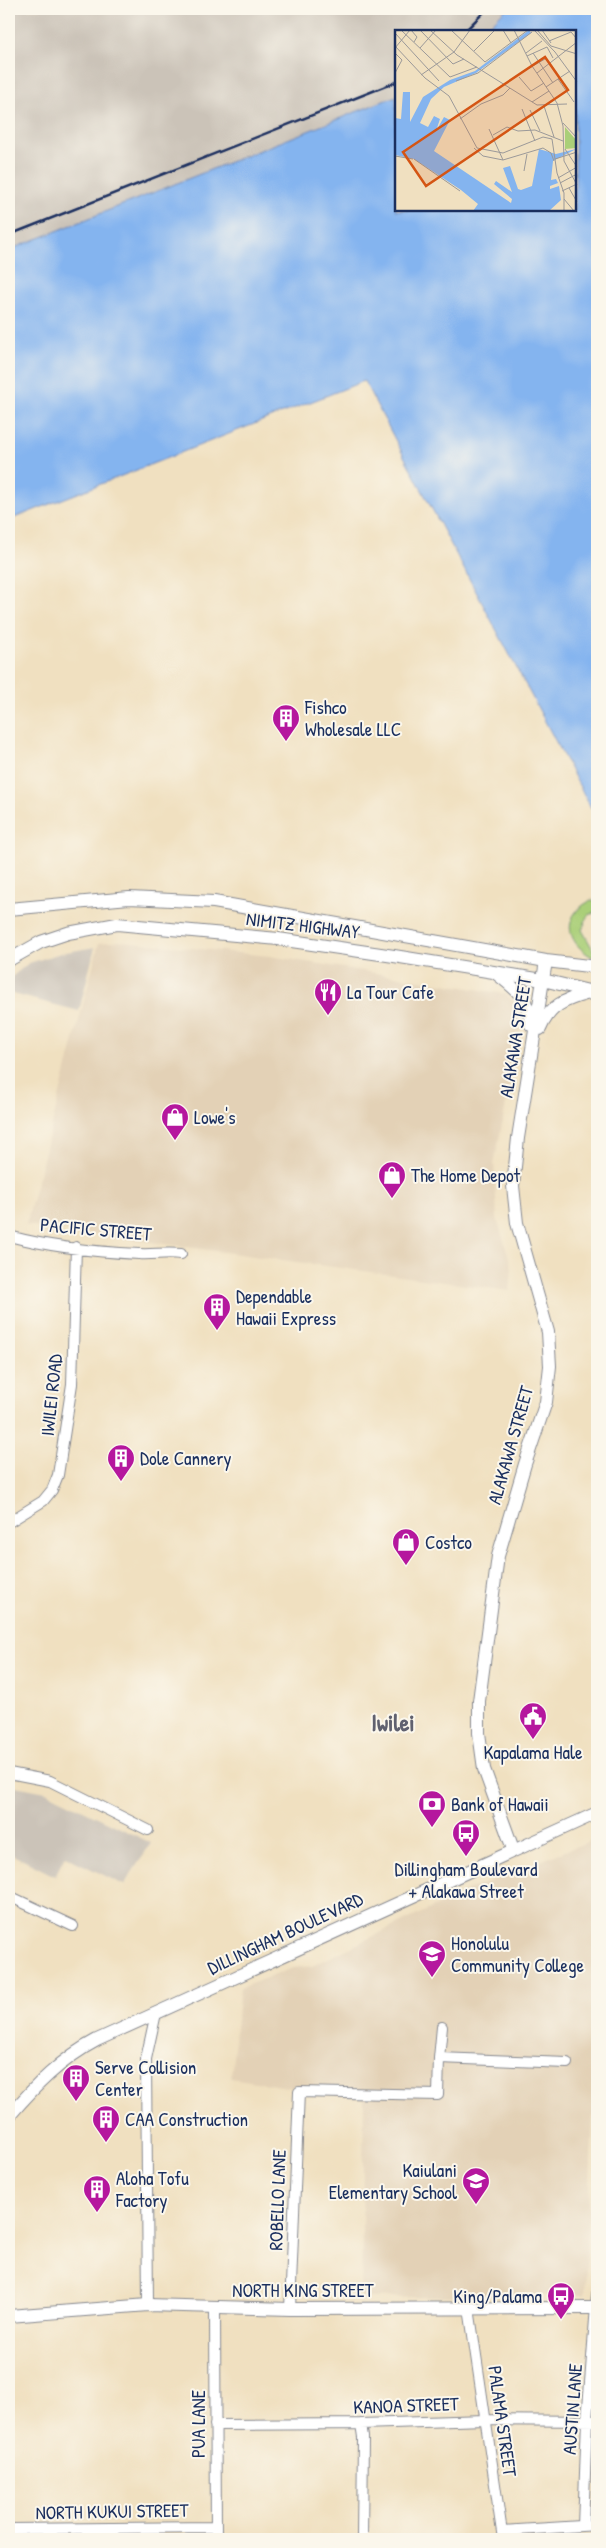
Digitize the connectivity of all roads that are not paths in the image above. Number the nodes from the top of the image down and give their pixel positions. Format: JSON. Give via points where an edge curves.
{"nodes":[{"id":1,"x":9,"y":909,"type":"edge"},
{"id":2,"x":9,"y":960,"type":"edge"},
{"id":3,"x":546,"y":961,"type":"junction"},
{"id":4,"x":597,"y":967,"type":"edge"},
{"id":5,"x":496,"y":973,"type":"junction"},
{"id":6,"x":543,"y":980,"type":"junction"},
{"id":7,"x":594,"y":993,"type":"edge"},
{"id":8,"x":533,"y":1045,"type":"junction"},
{"id":9,"x":9,"y":1236,"type":"edge"},
{"id":10,"x":76,"y":1247,"type":"junction"},
{"id":11,"x":181,"y":1254,"type":"dead end"},
{"id":12,"x":9,"y":1522,"type":"edge"},
{"id":13,"x":9,"y":1773,"type":"edge"},
{"id":14,"x":597,"y":1813,"type":"edge"},
{"id":15,"x":148,"y":1830,"type":"dead end"},
{"id":16,"x":514,"y":1849,"type":"junction"},
{"id":17,"x":9,"y":1896,"type":"edge"},
{"id":18,"x":73,"y":1926,"type":"dead end"},
{"id":19,"x":156,"y":2013,"type":"junction"},
{"id":20,"x":442,"y":2027,"type":"dead end"},
{"id":21,"x":439,"y":2058,"type":"junction"},
{"id":22,"x":568,"y":2063,"type":"dead end"},
{"id":23,"x":9,"y":2116,"type":"edge"},
{"id":24,"x":597,"y":2294,"type":"edge"},
{"id":25,"x":148,"y":2305,"type":"junction"},
{"id":26,"x":215,"y":2308,"type":"junction"},
{"id":27,"x":469,"y":2308,"type":"junction"},
{"id":28,"x":597,"y":2308,"type":"edge"},
{"id":29,"x":290,"y":2309,"type":"junction"},
{"id":30,"x":9,"y":2316,"type":"edge"},
{"id":31,"x":485,"y":2420,"type":"junction"},
{"id":32,"x":592,"y":2421,"type":"edge"},
{"id":33,"x":361,"y":2424,"type":"junction"},
{"id":34,"x":215,"y":2425,"type":"junction"},
{"id":35,"x":597,"y":2525,"type":"edge"},
{"id":36,"x":583,"y":2526,"type":"junction"},
{"id":37,"x":215,"y":2527,"type":"junction"},
{"id":38,"x":9,"y":2529,"type":"edge"},
{"id":39,"x":502,"y":2535,"type":"edge"},
{"id":40,"x":216,"y":2539,"type":"edge"},
{"id":41,"x":362,"y":2539,"type":"edge"}],
"edges":[{"from":1,"to":3,"type":"main road","name":"NIMITZ HIGHWAY","via":[[129,898],[214,902]]},
{"from":2,"to":5,"type":"main road","name":"NIMITZ HIGHWAY","via":[[41,942],[68,933],[117,924],[278,939]]},
{"from":3,"to":4,"type":"main road","name":"NIMITZ HIGHWAY"},
{"from":3,"to":6,"type":"main road","name":"ALAKAWA STREET"},
{"from":5,"to":6,"type":"main road","name":"NIMITZ HIGHWAY"},
{"from":5,"to":8,"type":"main road","via":[[521,994],[529,1007]]},
{"from":6,"to":7,"type":"main road","name":"NIMITZ HIGHWAY"},
{"from":6,"to":8,"type":"main road","name":"ALAKAWA STREET"},
{"from":7,"to":8,"type":"main road","via":[[565,999],[552,1008],[545,1016]]},
{"from":8,"to":16,"type":"main road","name":"ALAKAWA STREET","via":[[512,1186],[517,1223],[548,1332],[550,1366],[546,1402],[498,1556],[479,1717],[484,1769]]},
{"from":9,"to":10,"type":"street","name":"PACIFIC STREET"},
{"from":10,"to":11,"type":"street","name":"PACIFIC STREET","via":[[141,1254]]},
{"from":10,"to":12,"type":"street","name":"IWILEI ROAD","via":[[72,1384],[58,1475],[43,1501]]},
{"from":13,"to":15,"type":"street","via":[[54,1783]]},
{"from":14,"to":16,"type":"main road","name":"DILLINGHAM BOULEVARD"},
{"from":16,"to":19,"type":"main road","name":"DILLINGHAM BOULEVARD"},
{"from":17,"to":18,"type":"street"},
{"from":19,"to":23,"type":"main road","name":"DILLINGHAM BOULEVARD","via":[[78,2050],[44,2078]]},
{"from":19,"to":25,"type":"street","via":[[146,2059]]},
{"from":20,"to":21,"type":"street"},
{"from":21,"to":22,"type":"street"},
{"from":21,"to":29,"type":"street","name":"ROBELLO LANE","via":[[438,2095],[299,2092]]},
{"from":24,"to":28,"type":"street","name":"AUSTIN LANE"},
{"from":25,"to":26,"type":"main road","name":"NORTH KING STREET"},
{"from":25,"to":30,"type":"main road","name":"NORTH KING STREET"},
{"from":26,"to":29,"type":"main road","name":"NORTH KING STREET"},
{"from":26,"to":34,"type":"street","name":"PUA LANE"},
{"from":27,"to":28,"type":"main road","name":"NORTH KING STREET"},
{"from":27,"to":29,"type":"main road","name":"NORTH KING STREET"},
{"from":27,"to":31,"type":"street","name":"PALAMA STREET"},
{"from":28,"to":32,"type":"street","name":"AUSTIN LANE"},
{"from":31,"to":32,"type":"street","name":"KANOA STREET"},
{"from":31,"to":33,"type":"street","name":"KANOA STREET"},
{"from":31,"to":39,"type":"street","name":"PALAMA STREET"},
{"from":32,"to":36,"type":"street","name":"AUSTIN LANE"},
{"from":33,"to":34,"type":"street","name":"KANOA STREET"},
{"from":33,"to":41,"type":"street"},
{"from":34,"to":37,"type":"street","name":"PUA LANE"},
{"from":35,"to":36,"type":"street"},
{"from":36,"to":39,"type":"street"},
{"from":37,"to":38,"type":"street","name":"NORTH KUKUI STREET"},
{"from":37,"to":40,"type":"street","name":"PUA LANE"}]}
